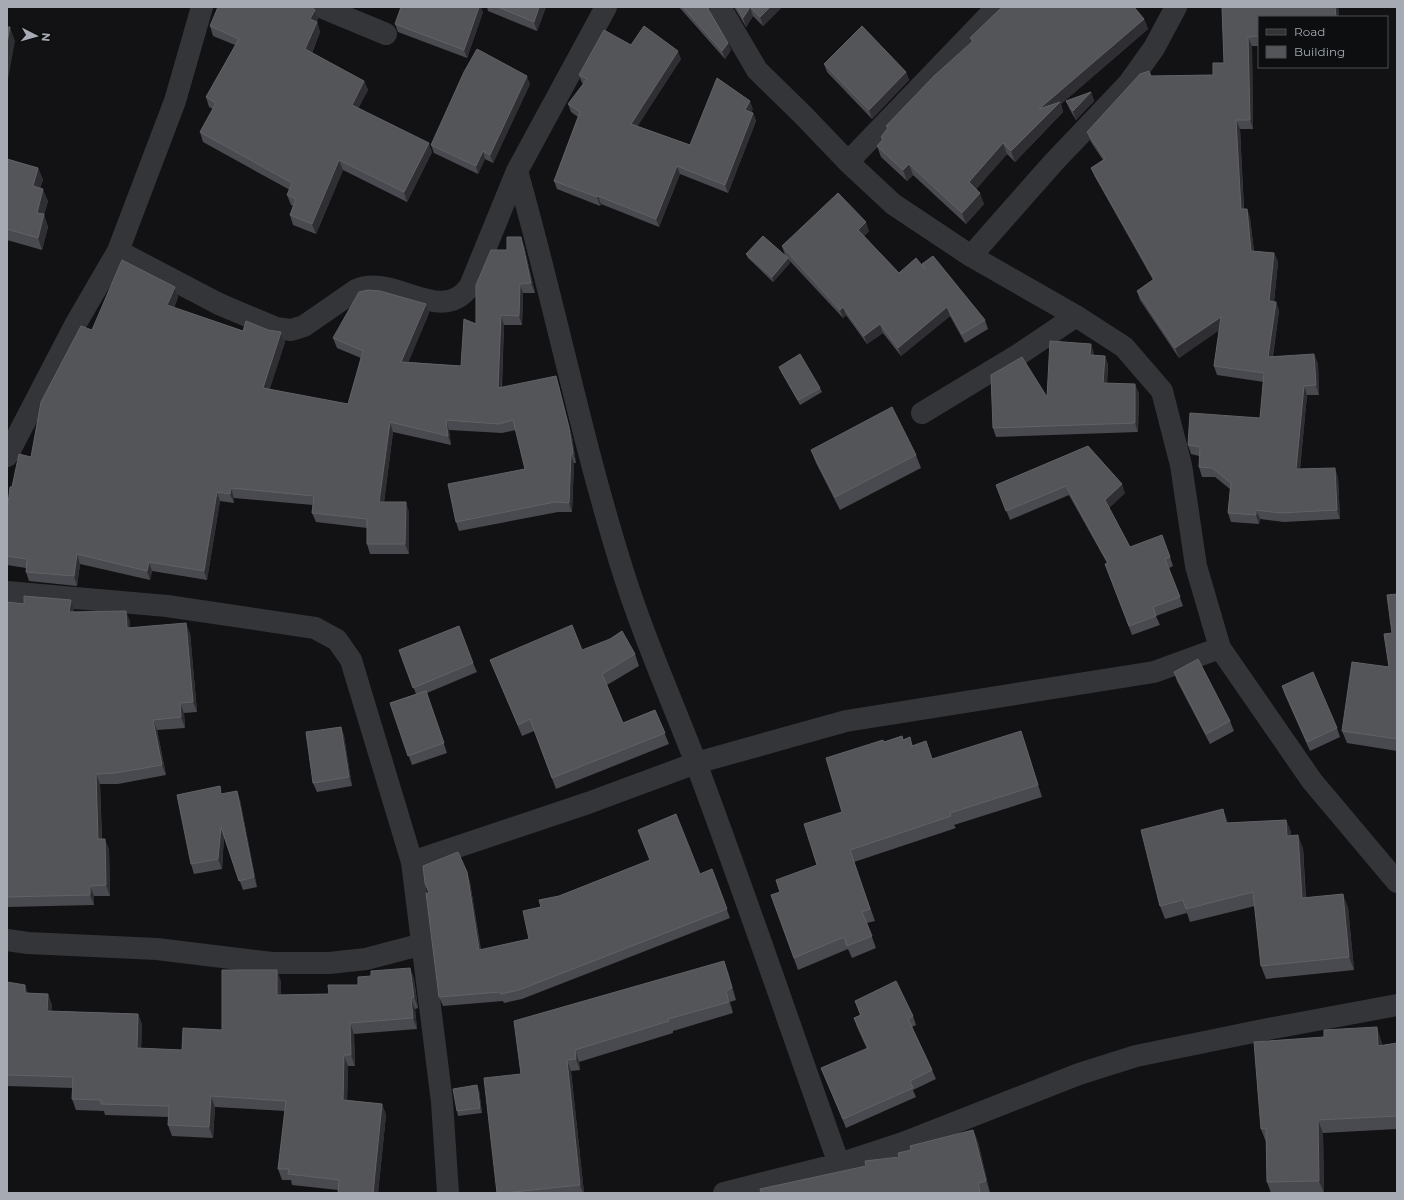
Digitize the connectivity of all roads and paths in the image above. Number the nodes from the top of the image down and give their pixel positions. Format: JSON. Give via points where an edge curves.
{"nodes":[{"id":1,"x":202,"y":7,"type":"edge"},
{"id":2,"x":321,"y":7,"type":"edge"},
{"id":3,"x":606,"y":7,"type":"edge"},
{"id":4,"x":720,"y":7,"type":"edge"},
{"id":5,"x":997,"y":7,"type":"edge"},
{"id":6,"x":1176,"y":7,"type":"edge"},
{"id":7,"x":386,"y":34,"type":"dead end"},
{"id":8,"x":848,"y":162,"type":"junction"},
{"id":9,"x":517,"y":171,"type":"junction"},
{"id":10,"x":118,"y":252,"type":"junction"},
{"id":11,"x":971,"y":256,"type":"junction"},
{"id":12,"x":1076,"y":316,"type":"junction"},
{"id":13,"x":922,"y":413,"type":"dead end"},
{"id":14,"x":7,"y":456,"type":"edge"},
{"id":15,"x":7,"y":592,"type":"edge"},
{"id":16,"x":1220,"y":648,"type":"junction"},
{"id":17,"x":696,"y":763,"type":"junction"},
{"id":18,"x":412,"y":862,"type":"junction"},
{"id":19,"x":1397,"y":882,"type":"edge"},
{"id":20,"x":7,"y":940,"type":"edge"},
{"id":21,"x":423,"y":944,"type":"junction"},
{"id":22,"x":1397,"y":1005,"type":"edge"},
{"id":23,"x":839,"y":1164,"type":"junction"},
{"id":24,"x":448,"y":1193,"type":"edge"},
{"id":25,"x":724,"y":1193,"type":"edge"}],
"edges":[{"from":1,"to":10,"type":"street","via":[[175,101]]},
{"from":2,"to":7,"type":"street"},
{"from":3,"to":9,"type":"street"},
{"from":4,"to":8,"type":"street","via":[[757,70]]},
{"from":5,"to":8,"type":"street"},
{"from":6,"to":11,"type":"street","via":[[1154,48],[1129,83],[1053,163]]},
{"from":8,"to":11,"type":"street","via":[[893,204]]},
{"from":9,"to":10,"type":"street","via":[[470,286],[463,296],[452,302],[438,302],[383,287],[365,286],[304,326],[291,330],[276,328],[219,304]]},
{"from":9,"to":17,"type":"street","via":[[539,248],[588,454],[620,563],[644,633]]},
{"from":10,"to":14,"type":"street","via":[[75,325]]},
{"from":11,"to":12,"type":"street"},
{"from":12,"to":13,"type":"street","via":[[1018,355]]},
{"from":12,"to":16,"type":"street","via":[[1124,347],[1162,391],[1181,465],[1196,566]]},
{"from":15,"to":18,"type":"street","via":[[167,606],[315,628],[337,640],[351,660]]},
{"from":16,"to":17,"type":"street","via":[[1154,672],[846,721]]},
{"from":16,"to":19,"type":"street","via":[[1312,781]]},
{"from":17,"to":18,"type":"street","via":[[588,803]]},
{"from":17,"to":23,"type":"street"},
{"from":18,"to":21,"type":"street"},
{"from":20,"to":21,"type":"street","via":[[157,949],[272,963],[329,964],[366,959]]},
{"from":21,"to":24,"type":"street","via":[[442,1102]]},
{"from":22,"to":23,"type":"street","via":[[1136,1056],[1079,1074],[903,1143]]},
{"from":23,"to":25,"type":"street"}]}
